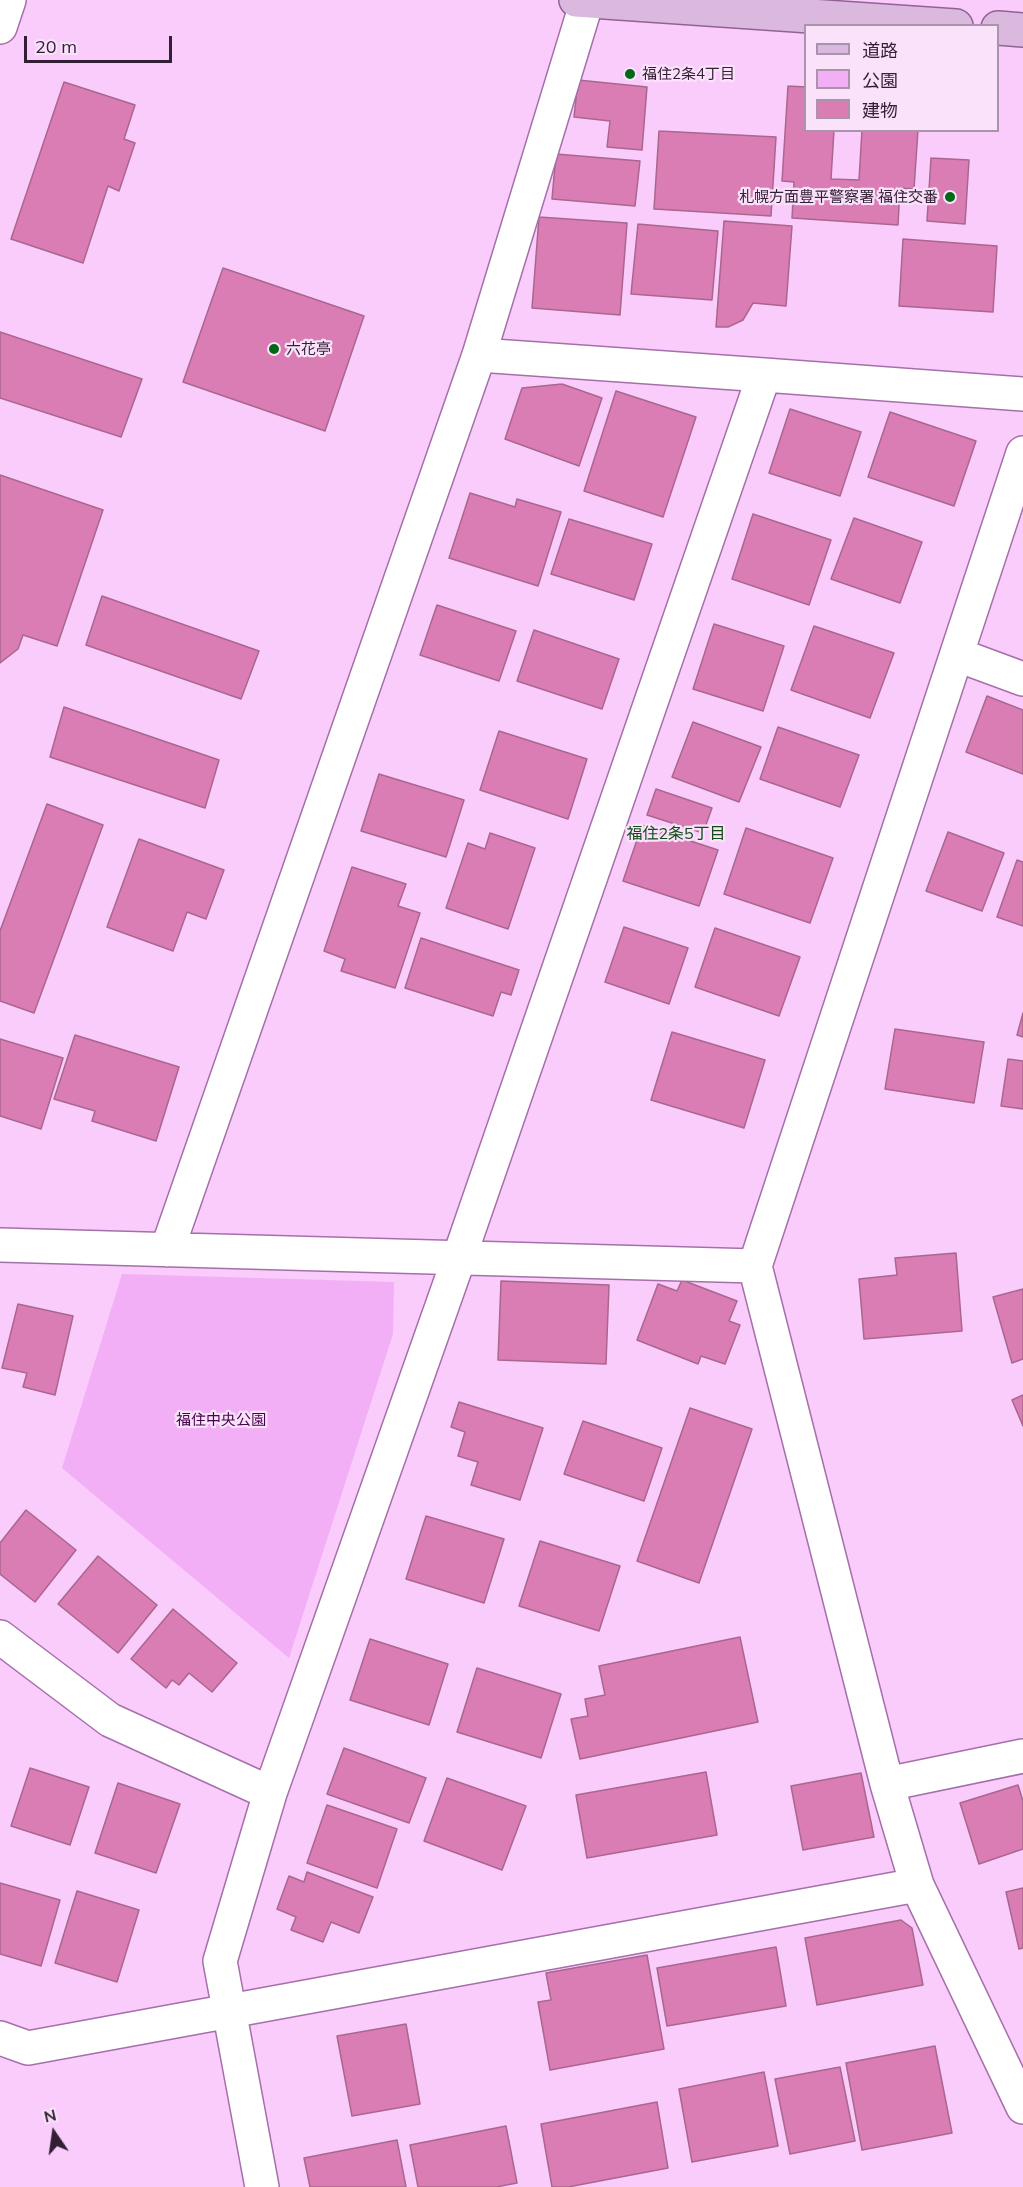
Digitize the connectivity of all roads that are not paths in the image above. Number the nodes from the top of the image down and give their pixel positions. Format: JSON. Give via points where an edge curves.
{"nodes":[{"id":1,"x":9,"y":0,"type":"edge"},
{"id":2,"x":582,"y":0,"type":"edge"},
{"id":3,"x":927,"y":24,"type":"edge"},
{"id":4,"x":0,"y":27,"type":"edge"},
{"id":5,"x":999,"y":28,"type":"edge"},
{"id":6,"x":1023,"y":30,"type":"edge"},
{"id":7,"x":479,"y":355,"type":"junction"},
{"id":8,"x":764,"y":375,"type":"junction"},
{"id":9,"x":1023,"y":394,"type":"edge"},
{"id":10,"x":1023,"y":453,"type":"edge"},
{"id":11,"x":957,"y":655,"type":"junction"},
{"id":12,"x":1023,"y":679,"type":"edge"},
{"id":13,"x":0,"y":1245,"type":"edge"},
{"id":14,"x":167,"y":1250,"type":"junction"},
{"id":15,"x":459,"y":1258,"type":"junction"},
{"id":16,"x":755,"y":1266,"type":"junction"},
{"id":17,"x":0,"y":1637,"type":"edge"},
{"id":18,"x":1023,"y":1756,"type":"edge"},
{"id":19,"x":887,"y":1784,"type":"junction"},
{"id":20,"x":270,"y":1792,"type":"junction"},
{"id":21,"x":918,"y":1885,"type":"junction"},
{"id":22,"x":227,"y":2010,"type":"junction"},
{"id":23,"x":0,"y":2038,"type":"edge"},
{"id":24,"x":1023,"y":2107,"type":"edge"},
{"id":25,"x":262,"y":2187,"type":"edge"}],
"edges":[{"from":1,"to":4,"type":"street"},
{"from":2,"to":3,"type":"main road"},
{"from":2,"to":7,"type":"street"},
{"from":5,"to":6,"type":"main road"},
{"from":7,"to":8,"type":"street"},
{"from":7,"to":14,"type":"street"},
{"from":8,"to":9,"type":"street"},
{"from":8,"to":15,"type":"street"},
{"from":10,"to":11,"type":"street"},
{"from":11,"to":12,"type":"street"},
{"from":11,"to":16,"type":"street"},
{"from":13,"to":14,"type":"street"},
{"from":14,"to":15,"type":"street"},
{"from":15,"to":16,"type":"street"},
{"from":15,"to":20,"type":"street"},
{"from":16,"to":19,"type":"street"},
{"from":17,"to":20,"type":"street","via":[[110,1720]]},
{"from":18,"to":19,"type":"street"},
{"from":19,"to":21,"type":"street"},
{"from":20,"to":22,"type":"street","via":[[220,1961]]},
{"from":21,"to":22,"type":"street"},
{"from":21,"to":24,"type":"street"},
{"from":22,"to":23,"type":"street","via":[[28,2048]]},
{"from":22,"to":25,"type":"street"}]}
